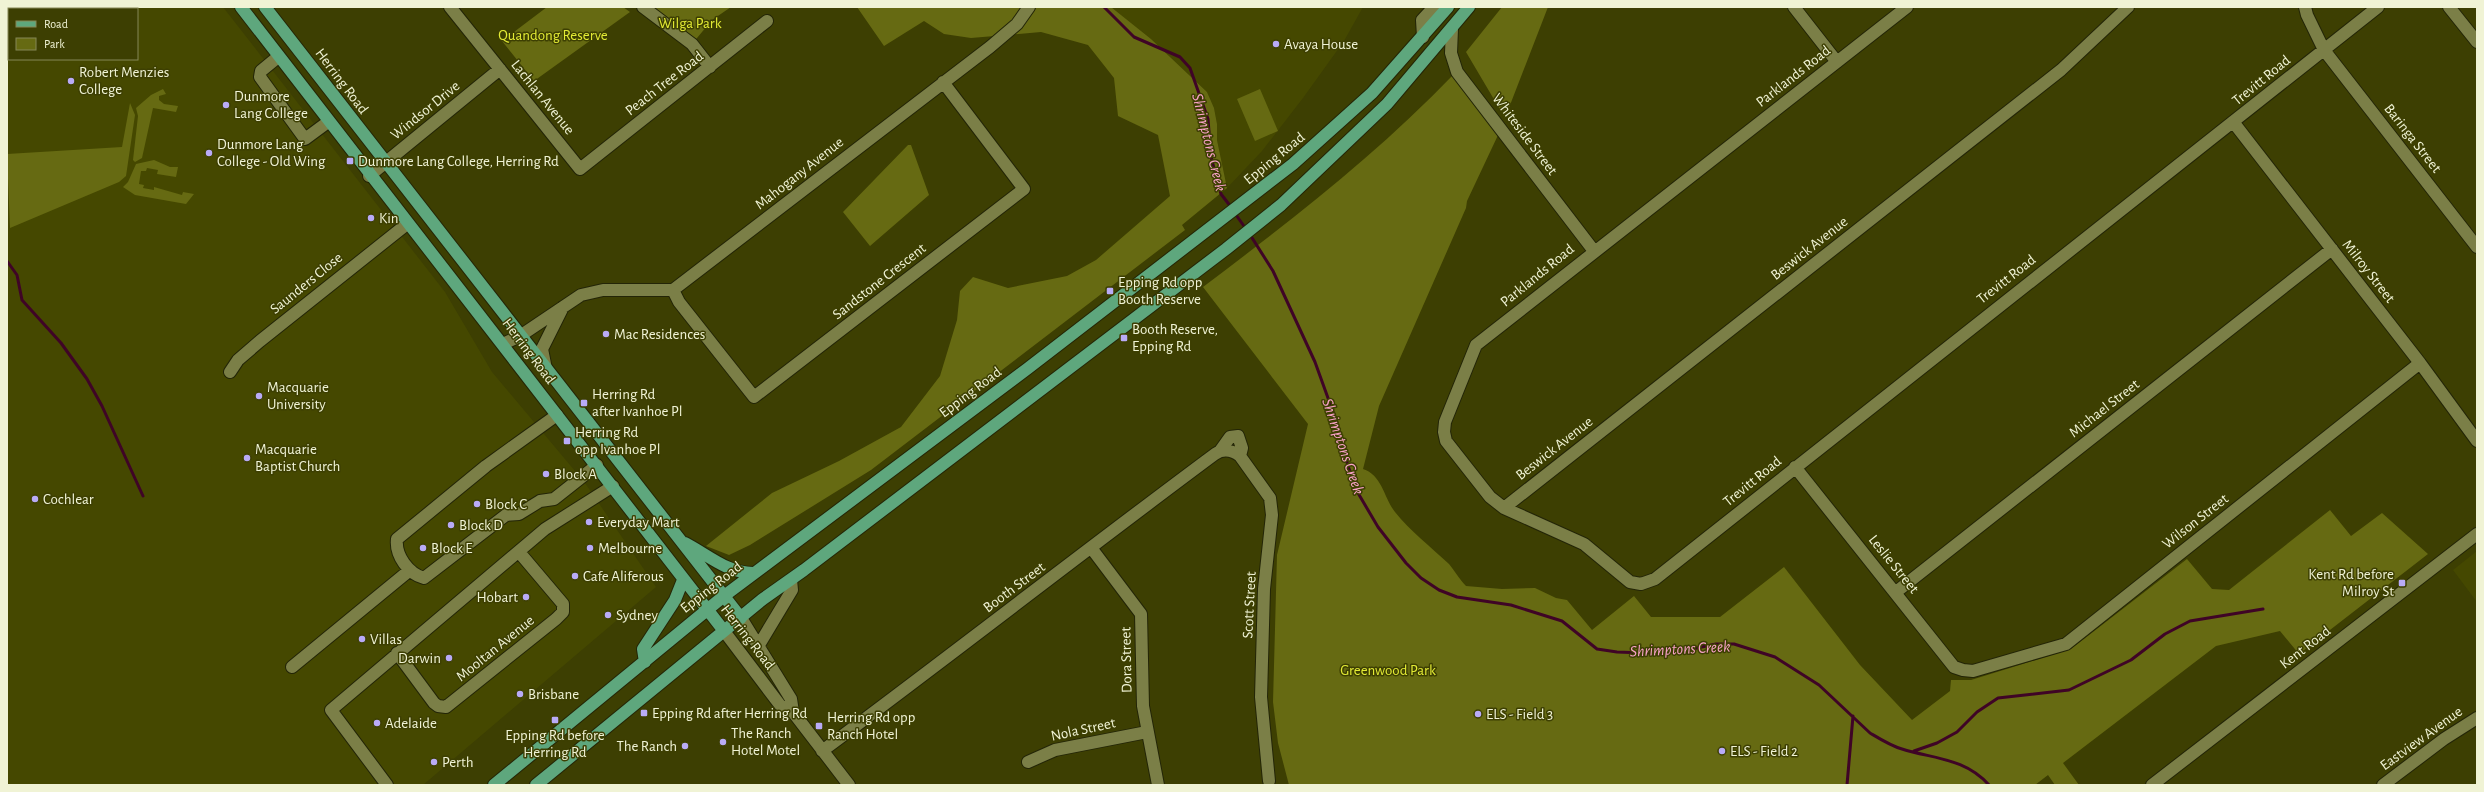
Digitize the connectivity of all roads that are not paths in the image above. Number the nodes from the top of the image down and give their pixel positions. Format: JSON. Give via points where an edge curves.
{"nodes":[{"id":1,"x":241,"y":7,"type":"edge"},
{"id":2,"x":265,"y":7,"type":"edge"},
{"id":3,"x":450,"y":7,"type":"edge"},
{"id":4,"x":644,"y":7,"type":"edge"},
{"id":5,"x":1029,"y":7,"type":"edge"},
{"id":6,"x":1434,"y":7,"type":"edge"},
{"id":7,"x":1448,"y":7,"type":"edge"},
{"id":8,"x":1469,"y":7,"type":"edge"},
{"id":9,"x":1794,"y":7,"type":"edge"},
{"id":10,"x":1907,"y":7,"type":"edge"},
{"id":11,"x":2128,"y":7,"type":"edge"},
{"id":12,"x":2305,"y":7,"type":"edge"},
{"id":13,"x":2378,"y":7,"type":"edge"},
{"id":14,"x":2449,"y":7,"type":"edge"},
{"id":15,"x":767,"y":21,"type":"dead end"},
{"id":16,"x":1452,"y":29,"type":"junction"},
{"id":17,"x":1424,"y":37,"type":"junction"},
{"id":18,"x":2477,"y":42,"type":"edge"},
{"id":19,"x":2324,"y":50,"type":"junction"},
{"id":20,"x":278,"y":57,"type":"junction"},
{"id":21,"x":1837,"y":62,"type":"junction"},
{"id":22,"x":710,"y":67,"type":"junction"},
{"id":23,"x":500,"y":69,"type":"junction"},
{"id":24,"x":943,"y":82,"type":"junction"},
{"id":25,"x":328,"y":122,"type":"junction"},
{"id":26,"x":2234,"y":123,"type":"junction"},
{"id":27,"x":385,"y":163,"type":"junction"},
{"id":28,"x":580,"y":169,"type":"joint"},
{"id":29,"x":369,"y":176,"type":"junction"},
{"id":30,"x":407,"y":224,"type":"junction"},
{"id":31,"x":2477,"y":247,"type":"edge"},
{"id":32,"x":2332,"y":249,"type":"junction"},
{"id":33,"x":1594,"y":250,"type":"junction"},
{"id":34,"x":673,"y":290,"type":"junction"},
{"id":35,"x":563,"y":305,"type":"junction"},
{"id":36,"x":520,"y":336,"type":"junction"},
{"id":37,"x":502,"y":344,"type":"junction"},
{"id":38,"x":2420,"y":363,"type":"junction"},
{"id":39,"x":230,"y":372,"type":"dead end"},
{"id":40,"x":547,"y":372,"type":"junction"},
{"id":41,"x":557,"y":415,"type":"junction"},
{"id":42,"x":2477,"y":441,"type":"edge"},
{"id":43,"x":1223,"y":451,"type":"junction"},
{"id":44,"x":1240,"y":456,"type":"junction"},
{"id":45,"x":597,"y":465,"type":"junction"},
{"id":46,"x":1795,"y":467,"type":"junction"},
{"id":47,"x":613,"y":486,"type":"junction"},
{"id":48,"x":1504,"y":508,"type":"junction"},
{"id":49,"x":2477,"y":534,"type":"edge"},
{"id":50,"x":682,"y":542,"type":"junction"},
{"id":51,"x":1092,"y":549,"type":"junction"},
{"id":52,"x":520,"y":552,"type":"junction"},
{"id":53,"x":410,"y":570,"type":"junction"},
{"id":54,"x":754,"y":573,"type":"junction"},
{"id":55,"x":1655,"y":579,"type":"joint"},
{"id":56,"x":683,"y":580,"type":"junction"},
{"id":57,"x":791,"y":580,"type":"junction"},
{"id":58,"x":1896,"y":592,"type":"junction"},
{"id":59,"x":724,"y":596,"type":"junction"},
{"id":60,"x":707,"y":610,"type":"junction"},
{"id":61,"x":741,"y":618,"type":"junction"},
{"id":62,"x":724,"y":631,"type":"junction"},
{"id":63,"x":759,"y":645,"type":"junction"},
{"id":64,"x":397,"y":653,"type":"junction"},
{"id":65,"x":645,"y":662,"type":"junction"},
{"id":66,"x":292,"y":667,"type":"dead end"},
{"id":67,"x":1973,"y":671,"type":"joint"},
{"id":68,"x":793,"y":712,"type":"junction"},
{"id":69,"x":2477,"y":718,"type":"edge"},
{"id":70,"x":1148,"y":732,"type":"junction"},
{"id":71,"x":822,"y":751,"type":"junction"},
{"id":72,"x":1028,"y":762,"type":"dead end"},
{"id":73,"x":1269,"y":781,"type":"dead end"},
{"id":74,"x":387,"y":785,"type":"edge"},
{"id":75,"x":494,"y":785,"type":"edge"},
{"id":76,"x":536,"y":785,"type":"edge"},
{"id":77,"x":849,"y":785,"type":"edge"},
{"id":78,"x":1158,"y":785,"type":"edge"},
{"id":79,"x":2152,"y":785,"type":"edge"},
{"id":80,"x":2383,"y":785,"type":"edge"}],
"edges":[{"from":1,"to":20,"type":"main road","name":"Herring Road"},
{"from":2,"to":27,"type":"main road","name":"Herring Road"},
{"from":3,"to":23,"type":"street","name":"Lachlan Avenue"},
{"from":4,"to":22,"type":"street","via":[[692,44]]},
{"from":5,"to":24,"type":"street","name":"Mahogany Avenue","via":[[1017,24]]},
{"from":6,"to":17,"type":"street","via":[[1422,20]]},
{"from":7,"to":17,"type":"main road","name":"Epping Road"},
{"from":8,"to":16,"type":"main road"},
{"from":9,"to":21,"type":"street"},
{"from":10,"to":21,"type":"street","name":"Parklands Road"},
{"from":11,"to":48,"type":"street","name":"Beswick Avenue","via":[[2061,70]]},
{"from":12,"to":19,"type":"street","name":"Baringa Street"},
{"from":13,"to":19,"type":"street","name":"Trevitt Road"},
{"from":14,"to":18,"type":"street"},
{"from":15,"to":22,"type":"street","name":"Peach Tree Road"},
{"from":16,"to":33,"type":"street","name":"Whiteside Street","via":[[1451,53],[1454,66]]},
{"from":16,"to":57,"type":"main road","via":[[1362,130],[1281,205]]},
{"from":17,"to":54,"type":"main road","name":"Epping Road","via":[[1372,94],[1334,129],[1264,186]]},
{"from":19,"to":26,"type":"street","name":"Trevitt Road"},
{"from":19,"to":31,"type":"street","name":"Baringa Street"},
{"from":20,"to":25,"type":"main road","name":"Herring Road"},
{"from":20,"to":25,"type":"street","via":[[261,71],[260,77],[305,139]]},
{"from":21,"to":33,"type":"street","name":"Parklands Road"},
{"from":22,"to":28,"type":"street","name":"Peach Tree Road"},
{"from":23,"to":27,"type":"street","name":"Windsor Drive"},
{"from":23,"to":28,"type":"street","name":"Lachlan Avenue"},
{"from":24,"to":34,"type":"street","name":"Mahogany Avenue"},
{"from":24,"to":34,"type":"street","name":"Sandstone Crescent","via":[[1024,189],[754,398],[679,302]]},
{"from":25,"to":29,"type":"main road","name":"Herring Road"},
{"from":26,"to":32,"type":"street","name":"Milroy Street"},
{"from":26,"to":46,"type":"street","name":"Trevitt Road"},
{"from":27,"to":29,"type":"street","name":"Windsor Drive"},
{"from":27,"to":36,"type":"main road","name":"Herring Road"},
{"from":29,"to":30,"type":"main road","name":"Herring Road"},
{"from":30,"to":37,"type":"main road","name":"Herring Road"},
{"from":30,"to":39,"type":"street","name":"Saunders Close","via":[[260,341],[238,360]]},
{"from":32,"to":38,"type":"street","name":"Milroy Street"},
{"from":32,"to":58,"type":"street","name":"Michael Street"},
{"from":33,"to":48,"type":"street","name":"Parklands Road","via":[[1476,345],[1445,422],[1446,441],[1490,498]]},
{"from":34,"to":35,"type":"street","via":[[603,290],[581,295]]},
{"from":35,"to":36,"type":"street"},
{"from":35,"to":40,"type":"street","via":[[542,349]]},
{"from":36,"to":37,"type":"street"},
{"from":36,"to":40,"type":"main road","name":"Herring Road"},
{"from":37,"to":41,"type":"main road","name":"Herring Road"},
{"from":38,"to":42,"type":"street","name":"Milroy Street"},
{"from":38,"to":67,"type":"street","name":"Wilson Street","via":[[2066,644]]},
{"from":40,"to":50,"type":"main road","name":"Herring Road"},
{"from":41,"to":45,"type":"main road","name":"Herring Road"},
{"from":41,"to":53,"type":"street","via":[[486,466],[397,539],[396,548]]},
{"from":43,"to":44,"type":"street","via":[[1233,451]]},
{"from":43,"to":44,"type":"street","name":"Booth Street","via":[[1230,437],[1238,436],[1242,448]]},
{"from":43,"to":51,"type":"street","name":"Booth Street","via":[[1142,508]]},
{"from":44,"to":73,"type":"street","name":"Scott Street","via":[[1270,498],[1272,515],[1264,589],[1262,697]]},
{"from":45,"to":47,"type":"main road","name":"Herring Road"},
{"from":45,"to":53,"type":"street","via":[[554,499],[540,501],[519,514],[506,515],[424,578],[414,576]]},
{"from":46,"to":55,"type":"street","name":"Trevitt Road"},
{"from":46,"to":58,"type":"street","name":"Leslie Street"},
{"from":47,"to":52,"type":"street","via":[[545,529]]},
{"from":47,"to":56,"type":"main road","name":"Herring Road"},
{"from":48,"to":55,"type":"street","name":"Parklands Road","via":[[1584,544],[1630,582],[1641,584]]},
{"from":49,"to":79,"type":"street","name":"Kent Road"},
{"from":50,"to":54,"type":"main road","via":[[728,568],[741,573]]},
{"from":50,"to":59,"type":"main road","name":"Herring Road"},
{"from":51,"to":70,"type":"street","name":"Dora Street","via":[[1141,614],[1143,706]]},
{"from":51,"to":71,"type":"street","name":"Booth Street"},
{"from":52,"to":64,"type":"street"},
{"from":52,"to":64,"type":"street","name":"Mooltan Avenue","via":[[562,604],[562,612],[556,619],[446,707],[434,703]]},
{"from":53,"to":66,"type":"street"},
{"from":54,"to":59,"type":"main road","name":"Epping Road"},
{"from":56,"to":60,"type":"main road","name":"Herring Road"},
{"from":56,"to":65,"type":"main road","via":[[675,600],[643,649]]},
{"from":57,"to":61,"type":"main road"},
{"from":57,"to":63,"type":"street","via":[[792,590]]},
{"from":58,"to":67,"type":"street","name":"Leslie Street","via":[[1954,666]]},
{"from":59,"to":60,"type":"main road","name":"Epping Road"},
{"from":59,"to":61,"type":"main road","name":"Herring Road"},
{"from":60,"to":62,"type":"main road","name":"Herring Road"},
{"from":60,"to":65,"type":"main road","name":"Epping Road"},
{"from":61,"to":62,"type":"main road"},
{"from":61,"to":63,"type":"street","name":"Herring Road"},
{"from":62,"to":68,"type":"street","name":"Herring Road","via":[[780,705]]},
{"from":62,"to":76,"type":"main road"},
{"from":63,"to":68,"type":"street","name":"Herring Road","via":[[791,699]]},
{"from":64,"to":74,"type":"street","via":[[331,710]]},
{"from":65,"to":75,"type":"main road","name":"Epping Road"},
{"from":68,"to":71,"type":"street","name":"Herring Road"},
{"from":69,"to":80,"type":"street","name":"Eastview Avenue","via":[[2444,739]]},
{"from":70,"to":72,"type":"street","name":"Nola Street","via":[[1055,750]]},
{"from":70,"to":78,"type":"street","name":"Dora Street"},
{"from":71,"to":77,"type":"street","name":"Herring Road"}]}
